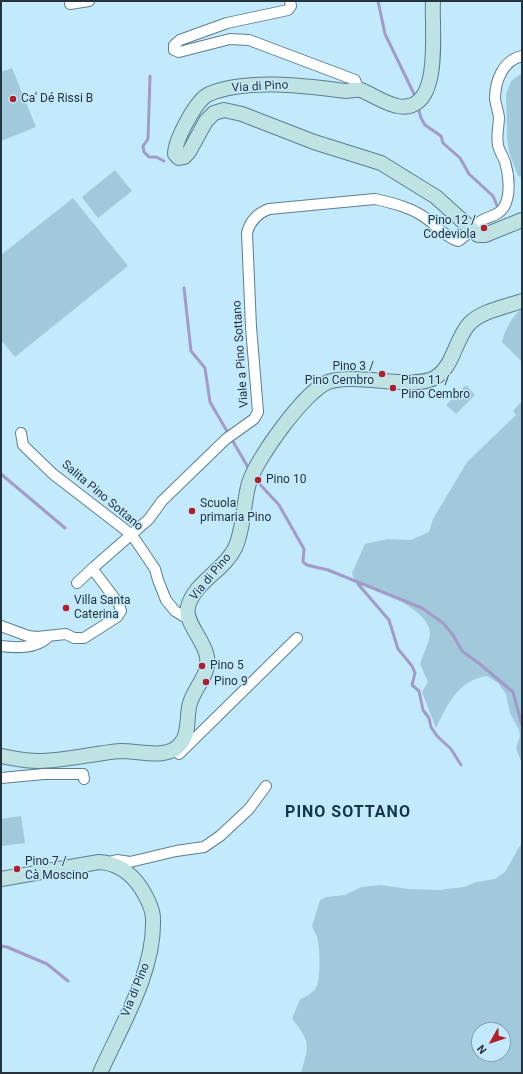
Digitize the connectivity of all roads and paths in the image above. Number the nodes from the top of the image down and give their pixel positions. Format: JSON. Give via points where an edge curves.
{"nodes":[{"id":1,"x":89,"y":1,"type":"edge"},
{"id":2,"x":290,"y":1,"type":"edge"},
{"id":3,"x":433,"y":1,"type":"edge"},
{"id":4,"x":70,"y":4,"type":"dead end"},
{"id":5,"x":522,"y":56,"type":"edge"},
{"id":6,"x":359,"y":90,"type":"junction"},
{"id":7,"x":522,"y":220,"type":"edge"},
{"id":8,"x":471,"y":230,"type":"junction"},
{"id":9,"x":522,"y":301,"type":"edge"},
{"id":10,"x":21,"y":434,"type":"dead end"},
{"id":11,"x":132,"y":535,"type":"junction"},
{"id":12,"x":94,"y":567,"type":"junction"},
{"id":13,"x":77,"y":583,"type":"dead end"},
{"id":14,"x":190,"y":620,"type":"junction"},
{"id":15,"x":1,"y":626,"type":"edge"},
{"id":16,"x":50,"y":636,"type":"junction"},
{"id":17,"x":297,"y":638,"type":"dead end"},
{"id":18,"x":1,"y":646,"type":"edge"},
{"id":19,"x":150,"y":752,"type":"junction"},
{"id":20,"x":1,"y":756,"type":"edge"},
{"id":21,"x":1,"y":778,"type":"edge"},
{"id":22,"x":84,"y":779,"type":"dead end"},
{"id":23,"x":266,"y":786,"type":"dead end"},
{"id":24,"x":107,"y":863,"type":"junction"},
{"id":25,"x":1,"y":879,"type":"edge"},
{"id":26,"x":100,"y":1073,"type":"edge"}],
"edges":[{"from":1,"to":4,"type":"street"},
{"from":2,"to":6,"type":"street","via":[[292,6],[288,10],[227,23],[186,38],[176,44],[174,50],[179,52],[230,39],[249,40],[355,80]]},
{"from":3,"to":6,"type":"street","via":[[431,74],[429,88],[423,98],[415,105],[404,108]]},
{"from":5,"to":8,"type":"street","via":[[512,60],[502,69],[495,97],[499,117],[498,146],[505,162],[508,183],[505,205],[494,216],[479,222]]},
{"from":6,"to":8,"type":"street","name":"Via di Pino","via":[[261,85],[209,94],[185,126],[175,154],[179,158],[187,155],[206,121],[214,113],[224,110],[242,114],[314,142],[381,162],[436,197]]},
{"from":7,"to":8,"type":"street","via":[[483,235]]},
{"from":8,"to":11,"type":"street","name":"Viale a Pino Sottano","via":[[461,240],[454,240],[417,212],[375,199],[269,209],[255,217],[246,232],[258,412],[254,419],[226,439],[162,501],[149,520]]},
{"from":9,"to":14,"type":"street","name":"Via di Pino","via":[[482,314],[470,324],[447,366],[436,378],[419,382],[350,379],[329,382],[312,393],[259,461],[249,484],[235,548],[222,567],[194,595],[188,606]]},
{"from":10,"to":11,"type":"street","name":"Salita Pino Sottano","via":[[23,444],[53,474]]},
{"from":11,"to":12,"type":"street","name":"Viale a Pino Sottano"},
{"from":11,"to":14,"type":"street","name":"Salita Pino Sottano","via":[[156,569],[166,600],[175,611]]},
{"from":12,"to":13,"type":"street","name":"Viale a Pino Sottano"},
{"from":12,"to":16,"type":"street","via":[[94,571],[119,604],[121,611],[117,617],[84,638],[74,638],[66,634]]},
{"from":14,"to":19,"type":"street","name":"Via di Pino","via":[[206,652],[206,671],[191,701],[180,746],[169,751]]},
{"from":15,"to":16,"type":"street","via":[[37,638]]},
{"from":16,"to":18,"type":"street","via":[[40,644]]},
{"from":17,"to":19,"type":"street","via":[[179,754],[169,759],[158,760],[153,758]]},
{"from":19,"to":20,"type":"street","name":"Via di Pino","via":[[122,751],[40,761]]},
{"from":21,"to":22,"type":"street","via":[[83,774]]},
{"from":23,"to":24,"type":"street","via":[[249,809],[204,847],[130,862],[117,860]]},
{"from":24,"to":25,"type":"street","name":"Via di Pino","via":[[99,862]]},
{"from":24,"to":26,"type":"street","name":"Via di Pino","via":[[124,869],[136,880],[154,917],[151,952],[143,979]]}]}
